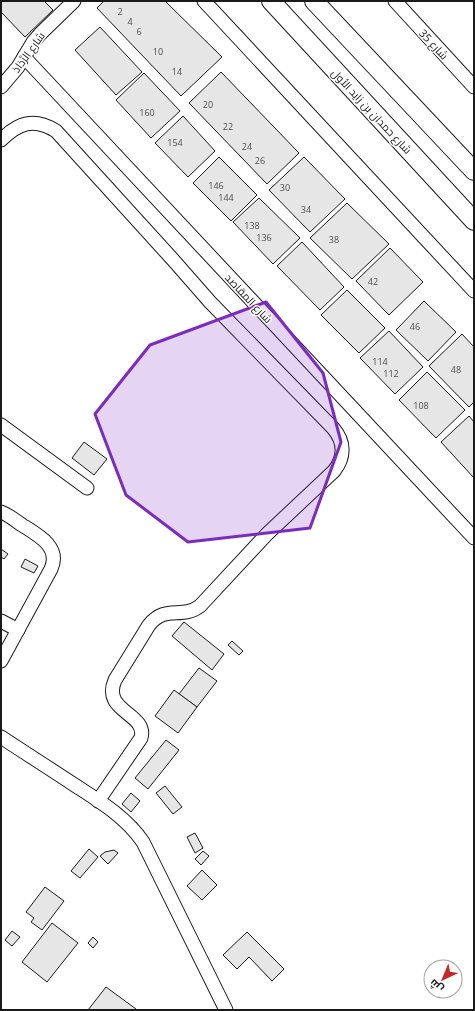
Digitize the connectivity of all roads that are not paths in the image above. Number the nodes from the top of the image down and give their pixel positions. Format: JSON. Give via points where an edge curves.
{"nodes":[{"id":1,"x":74,"y":1,"type":"edge"},
{"id":2,"x":204,"y":1,"type":"edge"},
{"id":3,"x":271,"y":1,"type":"edge"},
{"id":4,"x":314,"y":1,"type":"edge"},
{"id":5,"x":395,"y":1,"type":"edge"},
{"id":6,"x":24,"y":58,"type":"junction"},
{"id":7,"x":2,"y":82,"type":"edge"},
{"id":8,"x":474,"y":87,"type":"edge"},
{"id":9,"x":1,"y":140,"type":"edge"},
{"id":10,"x":474,"y":171,"type":"edge"},
{"id":11,"x":474,"y":220,"type":"edge"},
{"id":12,"x":474,"y":291,"type":"edge"},
{"id":13,"x":1,"y":425,"type":"edge"},
{"id":14,"x":87,"y":488,"type":"dead end"},
{"id":15,"x":1,"y":512,"type":"edge"},
{"id":16,"x":474,"y":538,"type":"edge"},
{"id":17,"x":1,"y":621,"type":"edge"},
{"id":18,"x":18,"y":630,"type":"junction"},
{"id":19,"x":1,"y":661,"type":"edge"},
{"id":20,"x":1,"y":737,"type":"edge"},
{"id":21,"x":98,"y":801,"type":"junction"},
{"id":22,"x":226,"y":1010,"type":"edge"}],
"edges":[{"from":1,"to":6,"type":"street","name":"شارع الرَّذاذ","via":[[40,34]]},
{"from":2,"to":12,"type":"street"},
{"from":3,"to":11,"type":"main road","name":"شارع حمدان بن زايد الأول"},
{"from":4,"to":10,"type":"main road"},
{"from":5,"to":8,"type":"street","name":"شارع 35"},
{"from":6,"to":7,"type":"street","name":"شارع الرَّذاذ"},
{"from":6,"to":16,"type":"street","name":"شارع المقاصد"},
{"from":9,"to":21,"type":"street","via":[[12,130],[25,124],[40,124],[56,130],[205,298],[333,428],[343,448],[341,460],[334,471],[267,534],[200,606],[190,612],[165,613],[149,625],[115,680],[112,690],[114,700],[140,725],[142,738]]},
{"from":13,"to":14,"type":"street"},
{"from":15,"to":18,"type":"street","via":[[47,542],[54,556],[51,569]]},
{"from":17,"to":18,"type":"street"},
{"from":18,"to":19,"type":"street"},
{"from":20,"to":21,"type":"street"},
{"from":21,"to":22,"type":"street","via":[[128,823],[143,842]]}]}
